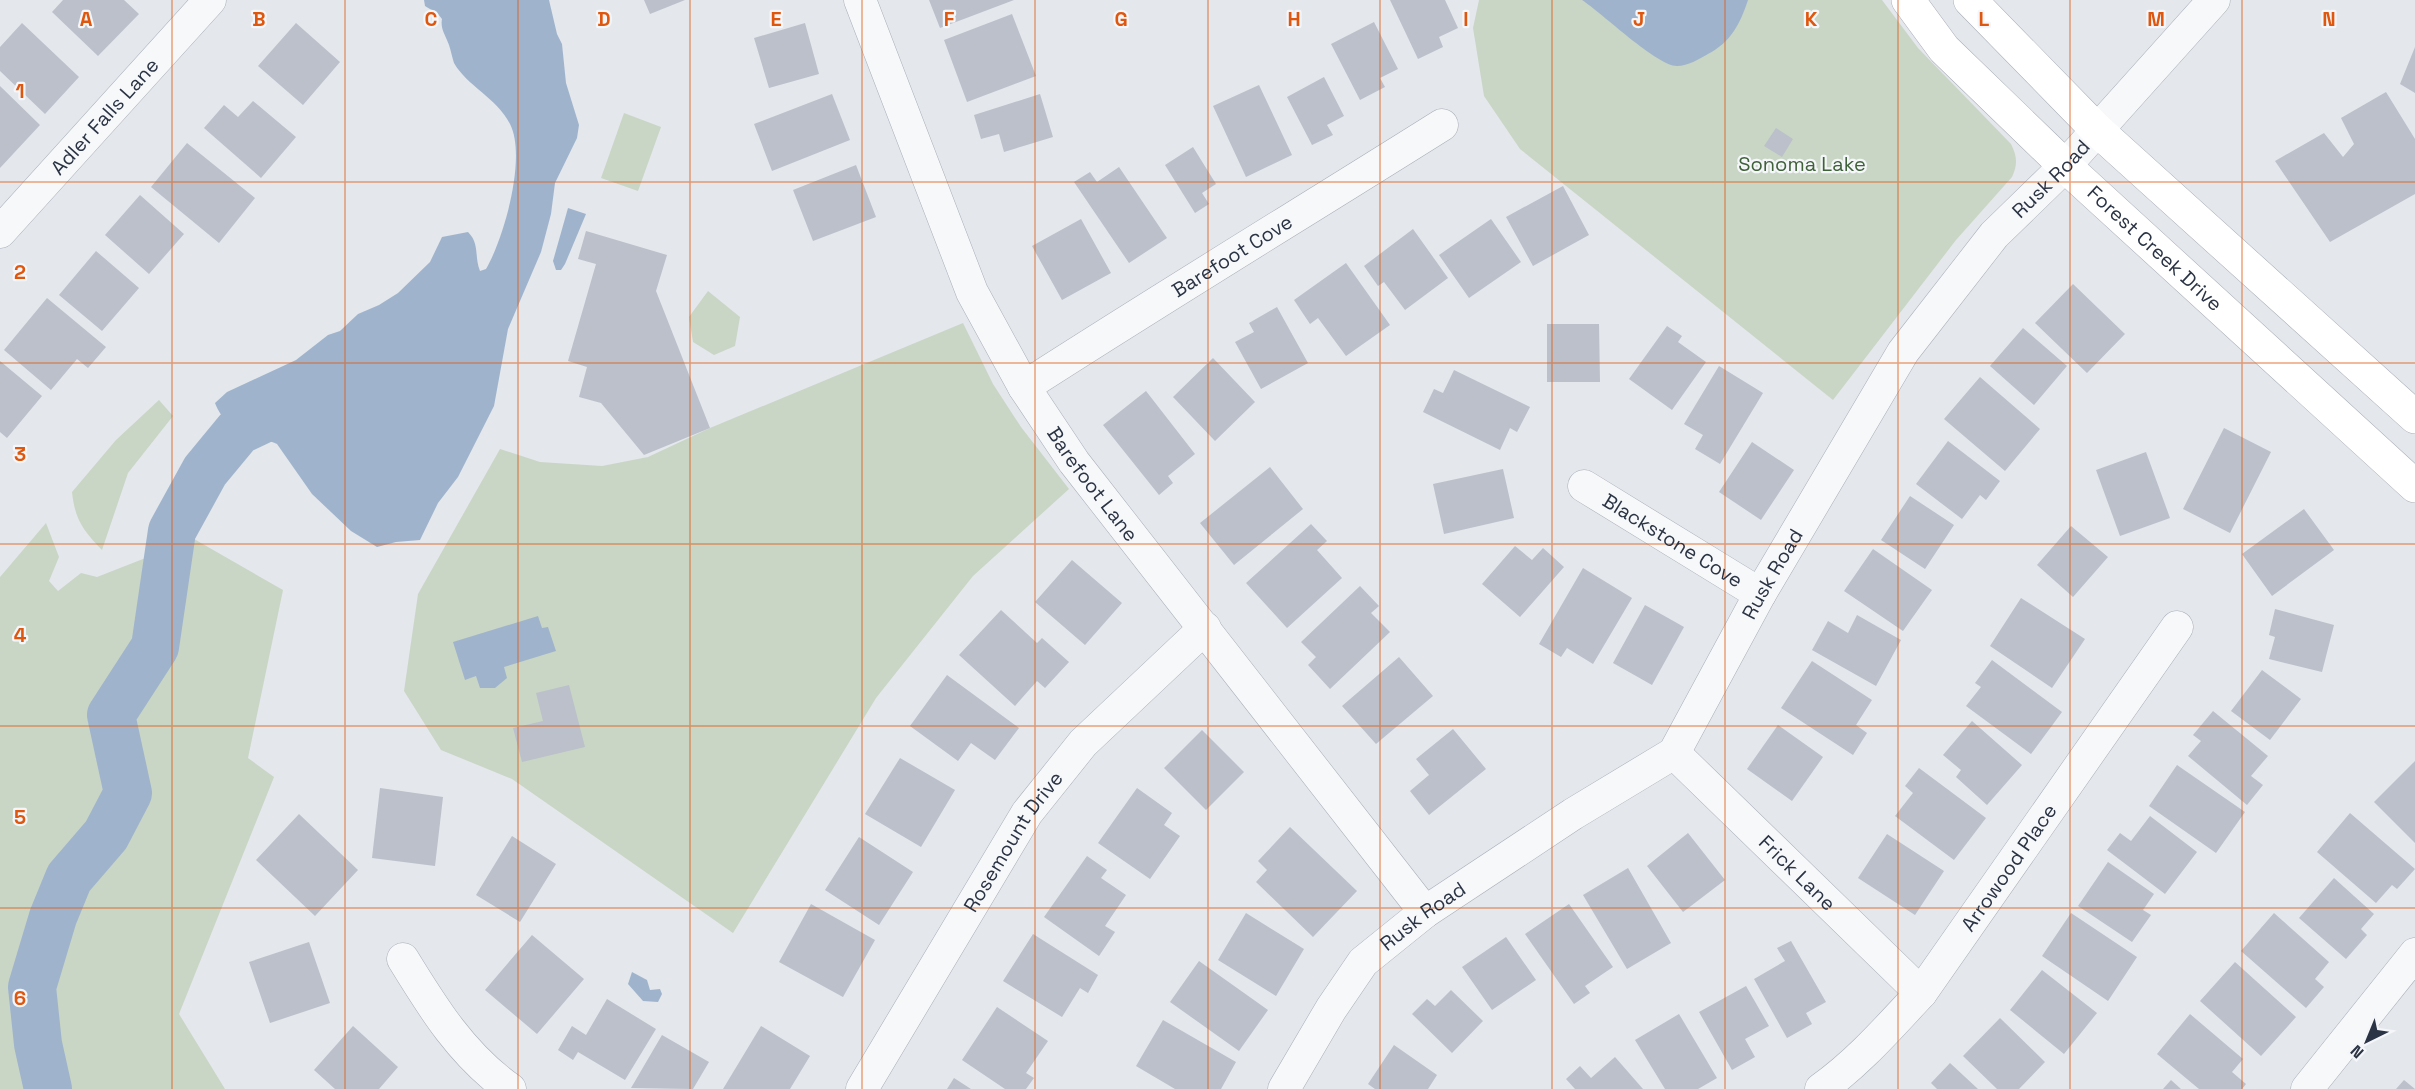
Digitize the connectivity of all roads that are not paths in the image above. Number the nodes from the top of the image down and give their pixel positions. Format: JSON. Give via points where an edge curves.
{"nodes":[{"id":1,"x":210,"y":0,"type":"edge"},
{"id":2,"x":860,"y":0,"type":"edge"},
{"id":3,"x":1908,"y":0,"type":"edge"},
{"id":4,"x":1970,"y":0,"type":"edge"},
{"id":5,"x":2214,"y":0,"type":"edge"},
{"id":6,"x":1442,"y":125,"type":"dead end"},
{"id":7,"x":2097,"y":130,"type":"junction"},
{"id":8,"x":2065,"y":166,"type":"junction"},
{"id":9,"x":0,"y":232,"type":"edge"},
{"id":10,"x":1024,"y":387,"type":"junction"},
{"id":11,"x":2415,"y":417,"type":"edge"},
{"id":12,"x":1584,"y":486,"type":"dead end"},
{"id":13,"x":2415,"y":486,"type":"edge"},
{"id":14,"x":1760,"y":594,"type":"junction"},
{"id":15,"x":2176,"y":627,"type":"dead end"},
{"id":16,"x":1205,"y":628,"type":"junction"},
{"id":17,"x":1674,"y":753,"type":"junction"},
{"id":18,"x":1425,"y":912,"type":"junction"},
{"id":19,"x":2415,"y":954,"type":"edge"},
{"id":20,"x":403,"y":960,"type":"dead end"},
{"id":21,"x":1921,"y":993,"type":"junction"},
{"id":22,"x":510,"y":1089,"type":"edge"},
{"id":23,"x":862,"y":1089,"type":"edge"},
{"id":24,"x":1284,"y":1089,"type":"edge"},
{"id":25,"x":1821,"y":1089,"type":"edge"},
{"id":26,"x":2307,"y":1089,"type":"edge"}],
"edges":[{"from":1,"to":9,"type":"street","name":"Adler Falls Lane"},
{"from":2,"to":10,"type":"street","name":"Barefoot Lane","via":[[972,292]]},
{"from":3,"to":8,"type":"street","name":"Forest Creek Drive","via":[[1944,49]]},
{"from":4,"to":7,"type":"street"},
{"from":5,"to":7,"type":"street","name":"Rusk Road"},
{"from":6,"to":10,"type":"street","name":"Barefoot Cove"},
{"from":7,"to":8,"type":"street","name":"Rusk Road"},
{"from":7,"to":11,"type":"street"},
{"from":8,"to":13,"type":"street","name":"Forest Creek Drive"},
{"from":8,"to":14,"type":"street","name":"Rusk Road","via":[[1994,235],[1903,352]]},
{"from":10,"to":16,"type":"street","name":"Barefoot Lane","via":[[1074,462]]},
{"from":12,"to":14,"type":"street","name":"Blackstone Cove"},
{"from":14,"to":17,"type":"street","name":"Rusk Road"},
{"from":15,"to":21,"type":"street","name":"Arrowood Place"},
{"from":16,"to":18,"type":"street","name":"Barefoot Lane"},
{"from":16,"to":23,"type":"street","name":"Rosemount Drive","via":[[1083,743],[1027,813]]},
{"from":17,"to":18,"type":"street","name":"Rusk Road"},
{"from":17,"to":21,"type":"street","name":"Frick Lane"},
{"from":18,"to":24,"type":"street","name":"Rusk Road","via":[[1363,962]]},
{"from":19,"to":26,"type":"street"},
{"from":20,"to":22,"type":"street","via":[[443,1024],[492,1077]]},
{"from":21,"to":25,"type":"street","name":"Arrowood Place","via":[[1842,1074]]}]}
